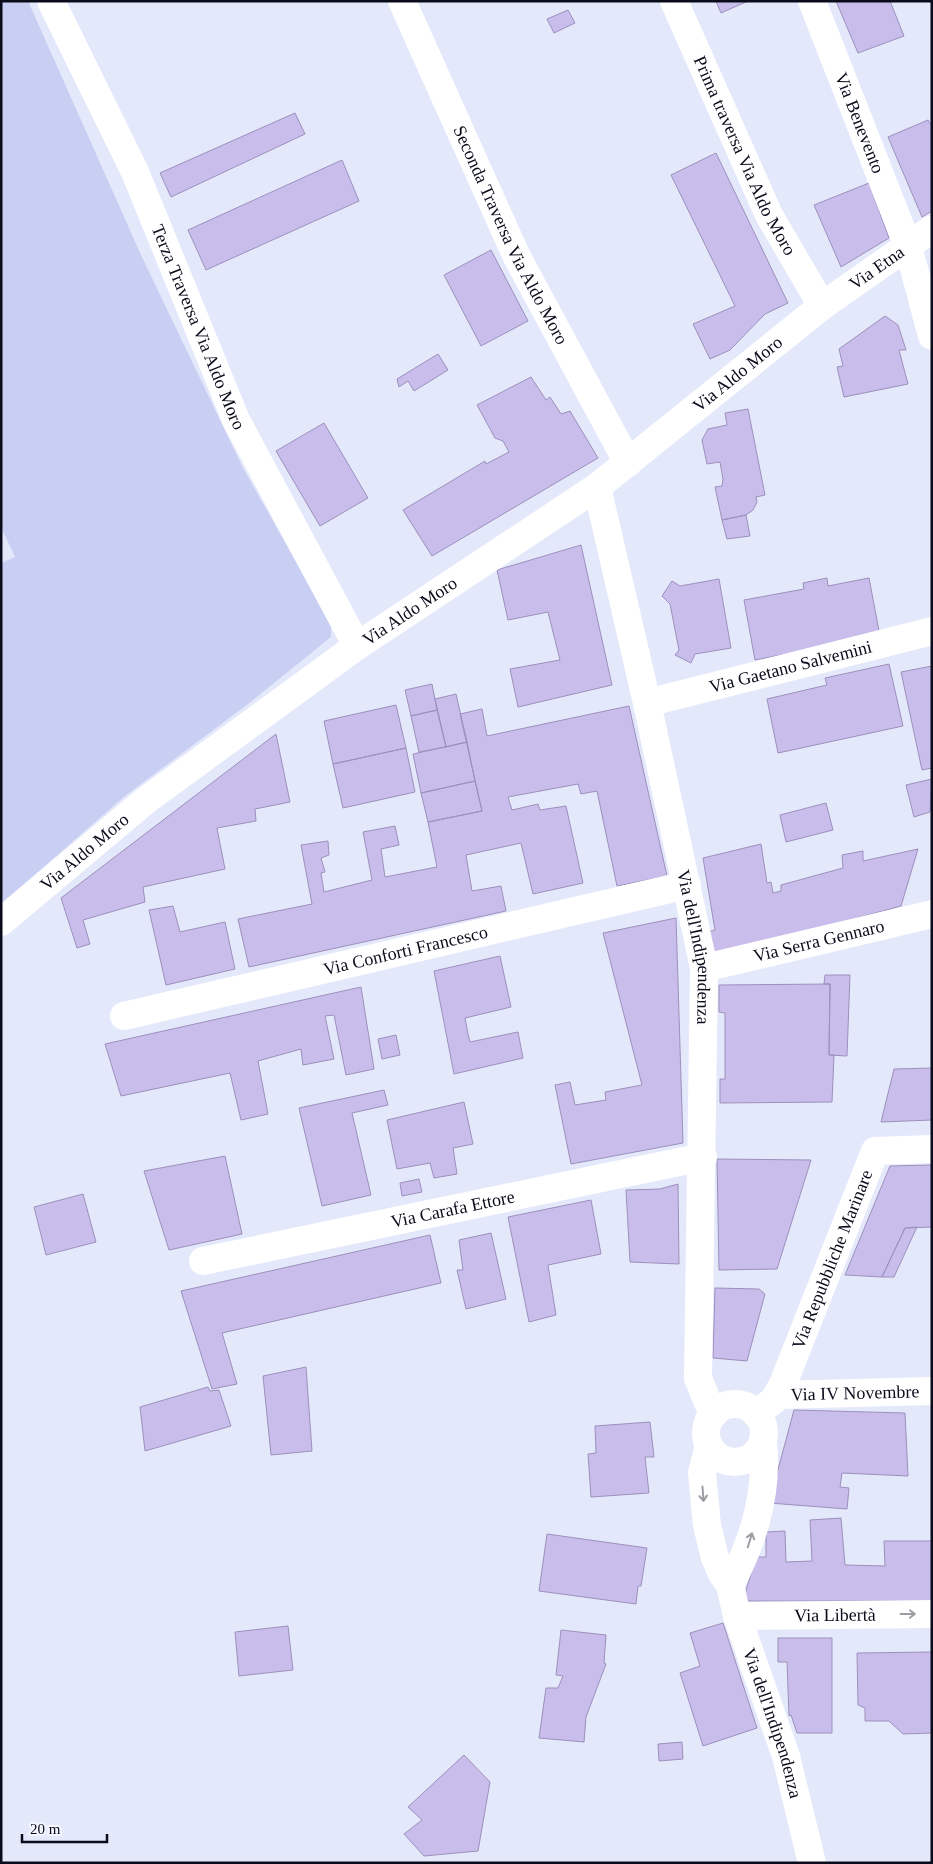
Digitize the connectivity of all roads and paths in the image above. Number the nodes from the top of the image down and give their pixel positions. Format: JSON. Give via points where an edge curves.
{"nodes":[{"id":1,"x":51,"y":1,"type":"edge"},
{"id":2,"x":402,"y":1,"type":"edge"},
{"id":3,"x":674,"y":1,"type":"edge"},
{"id":4,"x":812,"y":1,"type":"edge"},
{"id":5,"x":932,"y":230,"type":"edge"},
{"id":6,"x":908,"y":246,"type":"junction"},
{"id":7,"x":822,"y":306,"type":"junction"},
{"id":8,"x":932,"y":336,"type":"edge"},
{"id":9,"x":628,"y":463,"type":"junction"},
{"id":10,"x":597,"y":487,"type":"junction"},
{"id":11,"x":932,"y":632,"type":"edge"},
{"id":12,"x":357,"y":646,"type":"junction"},
{"id":13,"x":647,"y":703,"type":"junction"},
{"id":14,"x":687,"y":885,"type":"junction"},
{"id":15,"x":932,"y":914,"type":"edge"},
{"id":16,"x":1,"y":922,"type":"edge"},
{"id":17,"x":704,"y":968,"type":"junction"},
{"id":18,"x":124,"y":1016,"type":"dead end"},
{"id":19,"x":932,"y":1149,"type":"edge"},
{"id":20,"x":703,"y":1157,"type":"junction"},
{"id":21,"x":203,"y":1261,"type":"dead end"},
{"id":22,"x":932,"y":1391,"type":"edge"},
{"id":23,"x":777,"y":1395,"type":"junction"},
{"id":24,"x":713,"y":1414,"type":"junction"},
{"id":25,"x":756,"y":1414,"type":"junction"},
{"id":26,"x":762,"y":1443,"type":"junction"},
{"id":27,"x":709,"y":1446,"type":"junction"},
{"id":28,"x":730,"y":1584,"type":"junction"},
{"id":29,"x":932,"y":1614,"type":"edge"},
{"id":30,"x":737,"y":1616,"type":"junction"},
{"id":31,"x":812,"y":1863,"type":"edge"}],
"edges":[{"from":1,"to":12,"type":"street","name":"Terza Traversa Via Aldo Moro","via":[[135,172],[236,420]]},
{"from":2,"to":9,"type":"street","name":"Seconda Traversa Via Aldo Moro","via":[[516,255]]},
{"from":3,"to":7,"type":"street","name":"Prima traversa Via Aldo Moro","via":[[769,215]]},
{"from":4,"to":6,"type":"street","name":"Via Benevento"},
{"from":5,"to":6,"type":"street","name":"Via Etna"},
{"from":6,"to":7,"type":"street","name":"Via Etna"},
{"from":6,"to":8,"type":"street","name":"Via Benevento"},
{"from":7,"to":9,"type":"street","name":"Via Aldo Moro"},
{"from":9,"to":10,"type":"street","name":"Via Aldo Moro"},
{"from":10,"to":12,"type":"street","name":"Via Aldo Moro"},
{"from":10,"to":13,"type":"street","name":"Via dell'Indipendenza"},
{"from":11,"to":13,"type":"street","name":"Via Gaetano Salvemini"},
{"from":12,"to":16,"type":"street","name":"Via Aldo Moro","via":[[145,800]]},
{"from":13,"to":14,"type":"street","name":"Via dell'Indipendenza"},
{"from":14,"to":17,"type":"street","name":"Via dell'Indipendenza"},
{"from":14,"to":18,"type":"street","name":"Via Conforti Francesco"},
{"from":15,"to":17,"type":"street","name":"Via Serra Gennaro"},
{"from":17,"to":20,"type":"street","name":"Via dell'Indipendenza"},
{"from":19,"to":23,"type":"street","name":"Via Repubbliche Marinare","via":[[875,1151]]},
{"from":20,"to":21,"type":"street","name":"Via Carafa Ettore"},
{"from":20,"to":24,"type":"street","name":"Via dell'Indipendenza","via":[[698,1378]]},
{"from":22,"to":23,"type":"street","name":"Via IV Novembre"},
{"from":23,"to":25,"type":"street","name":"Via Repubbliche Marinare"},
{"from":24,"to":25,"type":"street","via":[[735,1404],[744,1405]]},
{"from":24,"to":27,"type":"street","name":"Via dell'Indipendenza","via":[[706,1427]]},
{"from":25,"to":26,"type":"street","via":[[763,1425]]},
{"from":26,"to":27,"type":"street","via":[[751,1457],[733,1462],[715,1454]]},
{"from":28,"to":26,"type":"street","one_way":true,"via":[[745,1556],[753,1529],[765,1466]]},
{"from":27,"to":28,"type":"street","name":"Via dell'Indipendenza","one_way":true,"via":[[702,1473],[704,1506],[715,1558]]},
{"from":28,"to":30,"type":"street","name":"Via dell'Indipendenza"},
{"from":30,"to":29,"type":"street","name":"Via Libertà","one_way":true},
{"from":30,"to":31,"type":"street","name":"Via dell'Indipendenza","via":[[786,1756]]}]}
